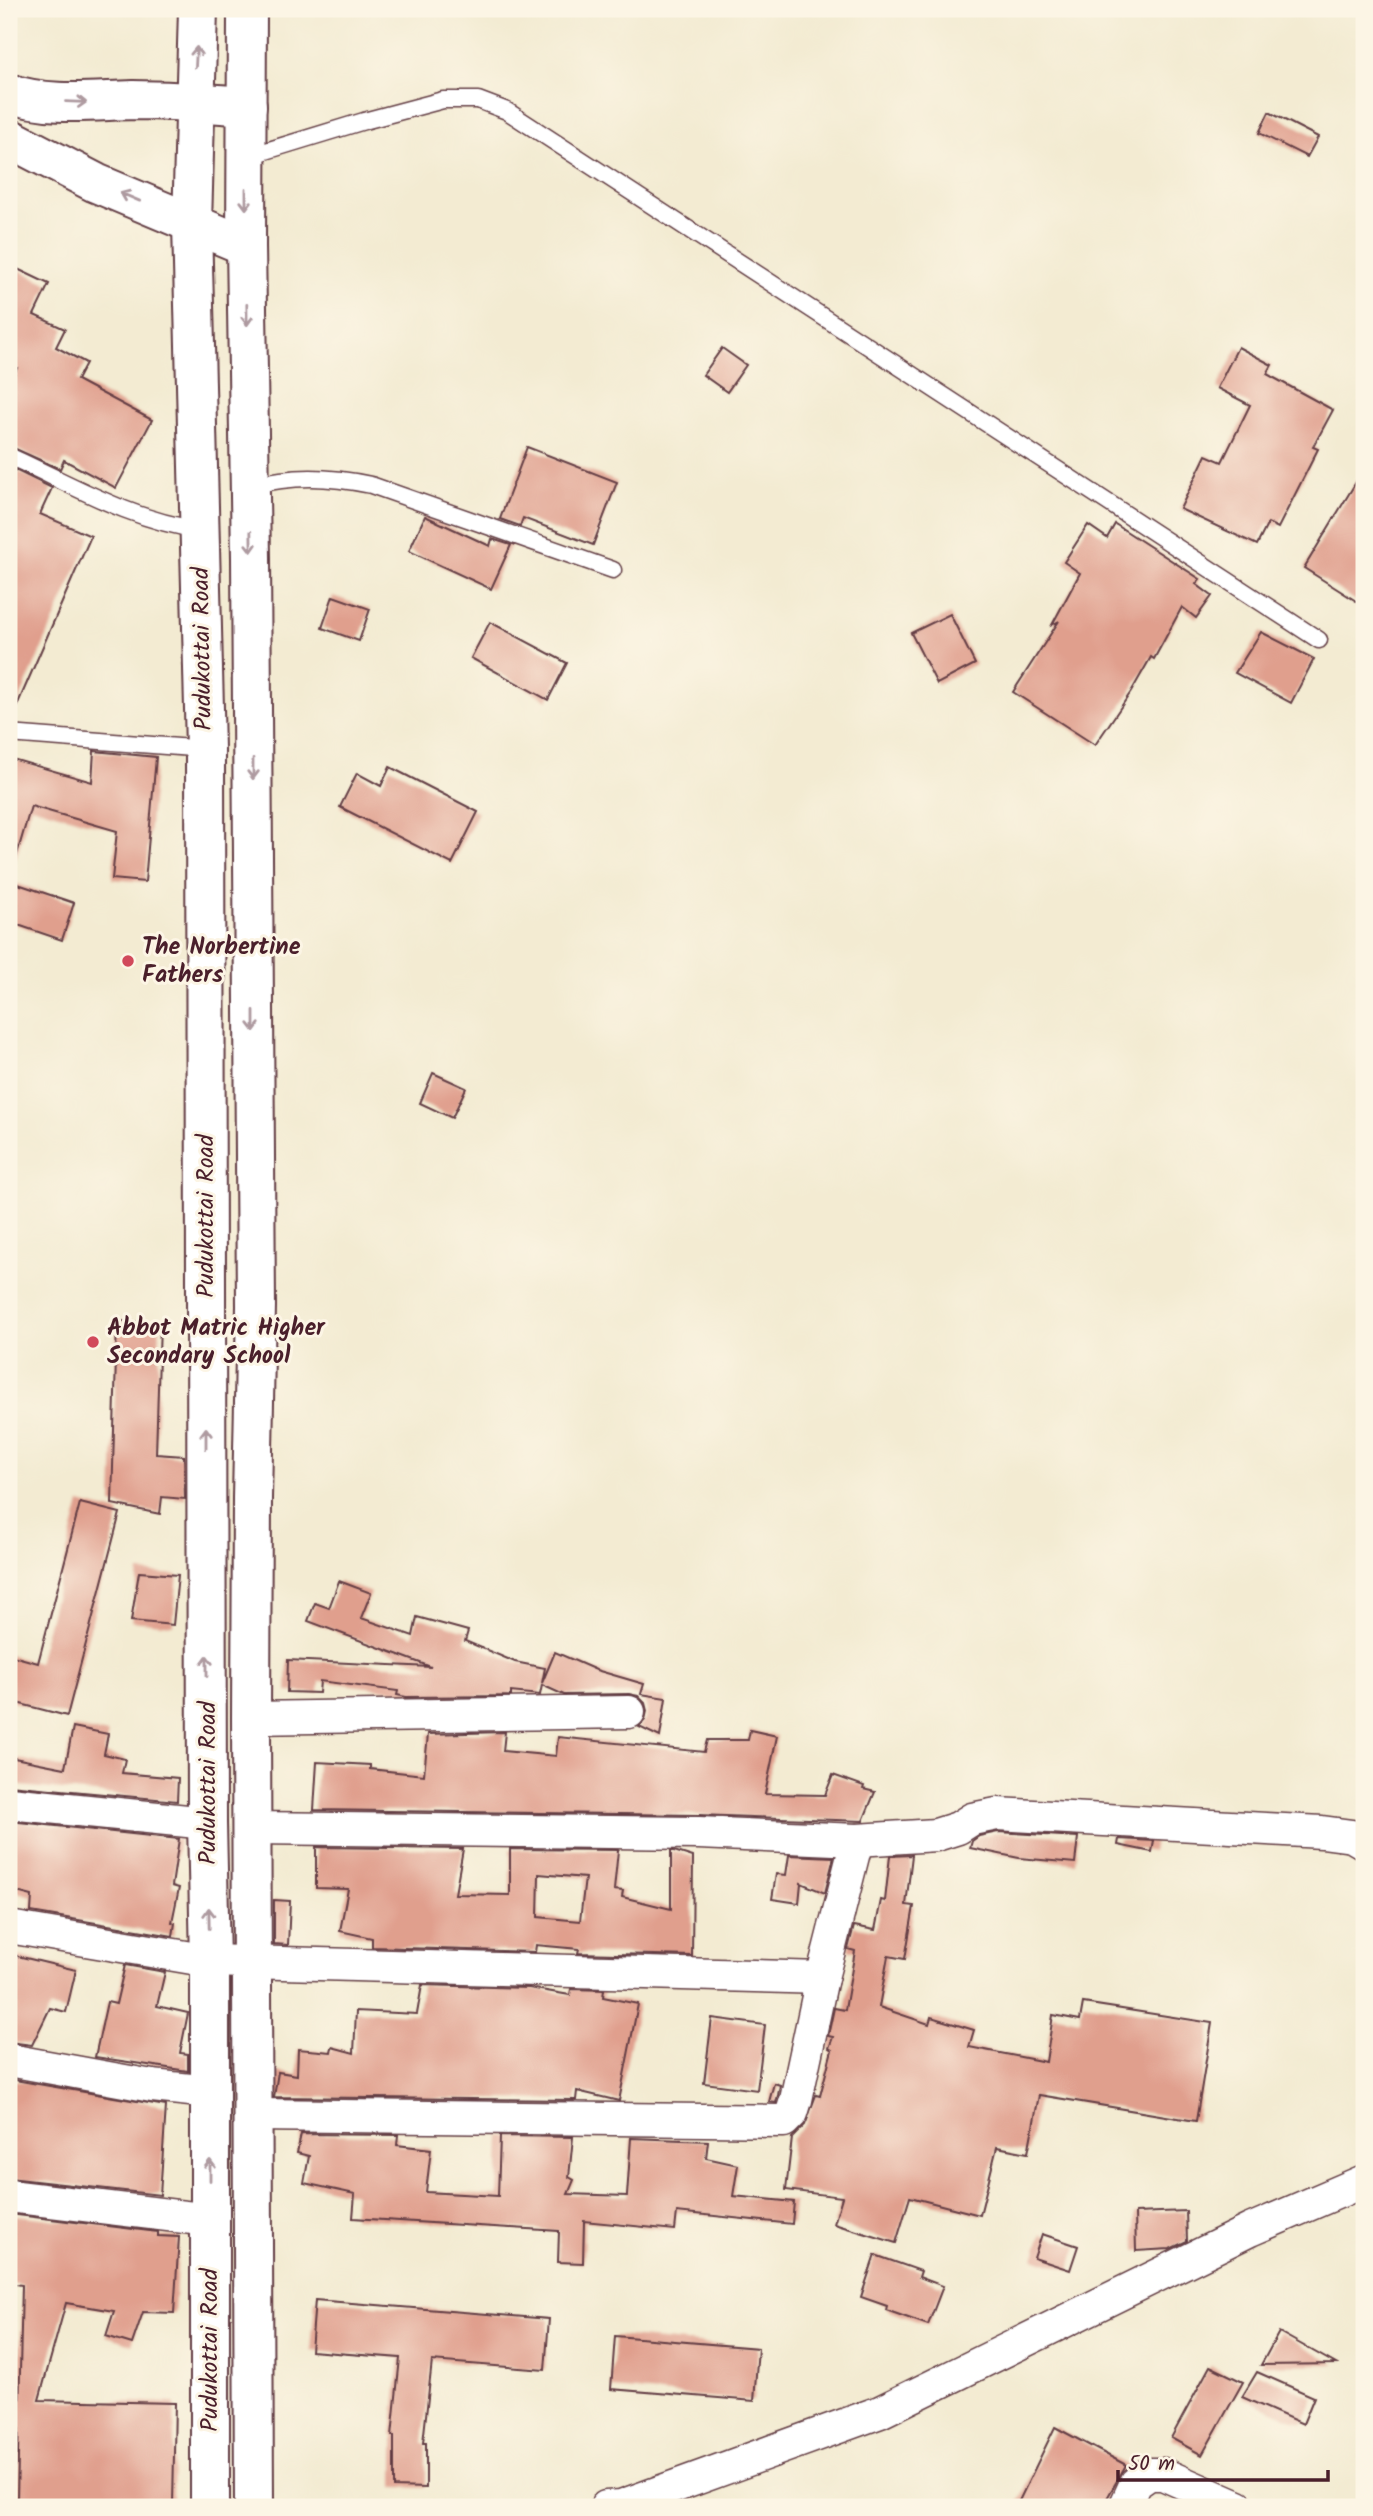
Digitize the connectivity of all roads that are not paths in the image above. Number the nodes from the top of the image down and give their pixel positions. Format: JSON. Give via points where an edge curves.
{"nodes":[{"id":1,"x":198,"y":9,"type":"edge"},
{"id":2,"x":247,"y":9,"type":"edge"},
{"id":3,"x":9,"y":93,"type":"edge"},
{"id":4,"x":194,"y":102,"type":"junction"},
{"id":5,"x":247,"y":106,"type":"junction"},
{"id":6,"x":9,"y":138,"type":"edge"},
{"id":7,"x":246,"y":157,"type":"junction"},
{"id":8,"x":192,"y":224,"type":"junction"},
{"id":9,"x":246,"y":246,"type":"junction"},
{"id":10,"x":9,"y":456,"type":"edge"},
{"id":11,"x":250,"y":486,"type":"junction"},
{"id":12,"x":201,"y":530,"type":"junction"},
{"id":13,"x":612,"y":570,"type":"dead end"},
{"id":14,"x":1319,"y":640,"type":"dead end"},
{"id":15,"x":9,"y":734,"type":"edge"},
{"id":16,"x":205,"y":749,"type":"junction"},
{"id":17,"x":256,"y":1306,"type":"junction"},
{"id":18,"x":206,"y":1310,"type":"junction"},
{"id":19,"x":629,"y":1712,"type":"dead end"},
{"id":20,"x":251,"y":1718,"type":"junction"},
{"id":21,"x":9,"y":1803,"type":"edge"},
{"id":22,"x":207,"y":1823,"type":"junction"},
{"id":23,"x":251,"y":1828,"type":"junction"},
{"id":24,"x":857,"y":1840,"type":"junction"},
{"id":25,"x":1364,"y":1843,"type":"edge"},
{"id":26,"x":9,"y":1927,"type":"edge"},
{"id":27,"x":210,"y":1961,"type":"junction"},
{"id":28,"x":254,"y":1964,"type":"junction"},
{"id":29,"x":822,"y":1979,"type":"junction"},
{"id":30,"x":9,"y":2060,"type":"edge"},
{"id":31,"x":209,"y":2092,"type":"junction"},
{"id":32,"x":254,"y":2115,"type":"junction"},
{"id":33,"x":1364,"y":2181,"type":"edge"},
{"id":34,"x":9,"y":2196,"type":"edge"},
{"id":35,"x":210,"y":2220,"type":"junction"},
{"id":36,"x":210,"y":2507,"type":"edge"},
{"id":37,"x":254,"y":2507,"type":"edge"},
{"id":38,"x":606,"y":2507,"type":"edge"},
{"id":39,"x":1125,"y":2507,"type":"edge"},
{"id":40,"x":1238,"y":2507,"type":"edge"}],
"edges":[{"from":4,"to":1,"type":"main road","name":"Pudukottai Road","one_way":true},
{"from":2,"to":5,"type":"main road","name":"Pudukottai Road"},
{"from":3,"to":4,"type":"main road","one_way":true,"via":[[43,101]]},
{"from":4,"to":5,"type":"main road"},
{"from":4,"to":8,"type":"main road","name":"Pudukottai Road"},
{"from":5,"to":7,"type":"main road","name":"Pudukottai Road"},
{"from":8,"to":6,"type":"main road","one_way":true,"via":[[96,183]]},
{"from":7,"to":9,"type":"main road","name":"Pudukottai Road","one_way":true},
{"from":7,"to":14,"type":"lane","via":[[443,100],[478,100],[507,111]]},
{"from":8,"to":9,"type":"main road"},
{"from":8,"to":12,"type":"main road","name":"Pudukottai Road"},
{"from":9,"to":11,"type":"main road","name":"Pudukottai Road","one_way":true},
{"from":10,"to":12,"type":"lane","via":[[136,515]]},
{"from":11,"to":13,"type":"lane","via":[[280,478],[334,478],[371,485]]},
{"from":11,"to":17,"type":"main road","name":"Pudukottai Road","one_way":true},
{"from":12,"to":16,"type":"main road","name":"Pudukottai Road"},
{"from":15,"to":16,"type":"lane"},
{"from":16,"to":18,"type":"main road","name":"Pudukottai Road"},
{"from":17,"to":18,"type":"main road"},
{"from":17,"to":20,"type":"main road","name":"Pudukottai Road"},
{"from":22,"to":18,"type":"main road","name":"Pudukottai Road","one_way":true},
{"from":19,"to":20,"type":"street"},
{"from":20,"to":23,"type":"main road","name":"Pudukottai Road"},
{"from":21,"to":22,"type":"street"},
{"from":27,"to":22,"type":"main road","name":"Pudukottai Road","one_way":true},
{"from":23,"to":24,"type":"street","via":[[699,1833]]},
{"from":23,"to":28,"type":"main road","name":"Pudukottai Road"},
{"from":24,"to":25,"type":"street","via":[[936,1835],[997,1814],[1322,1832],[1352,1836]]},
{"from":24,"to":29,"type":"street"},
{"from":26,"to":27,"type":"street"},
{"from":27,"to":28,"type":"street"},
{"from":27,"to":31,"type":"main road","name":"Pudukottai Road"},
{"from":28,"to":29,"type":"street"},
{"from":28,"to":32,"type":"main road","name":"Pudukottai Road"},
{"from":29,"to":32,"type":"street","via":[[796,2100],[784,2121]]},
{"from":30,"to":31,"type":"street"},
{"from":35,"to":31,"type":"main road","name":"Pudukottai Road","one_way":true},
{"from":32,"to":37,"type":"main road","name":"Pudukottai Road"},
{"from":33,"to":38,"type":"street","via":[[1250,2230],[880,2412],[621,2506]]},
{"from":34,"to":35,"type":"street"},
{"from":35,"to":36,"type":"main road","name":"Pudukottai Road"},
{"from":39,"to":40,"type":"street","via":[[1136,2483],[1149,2474],[1163,2474]]}]}
